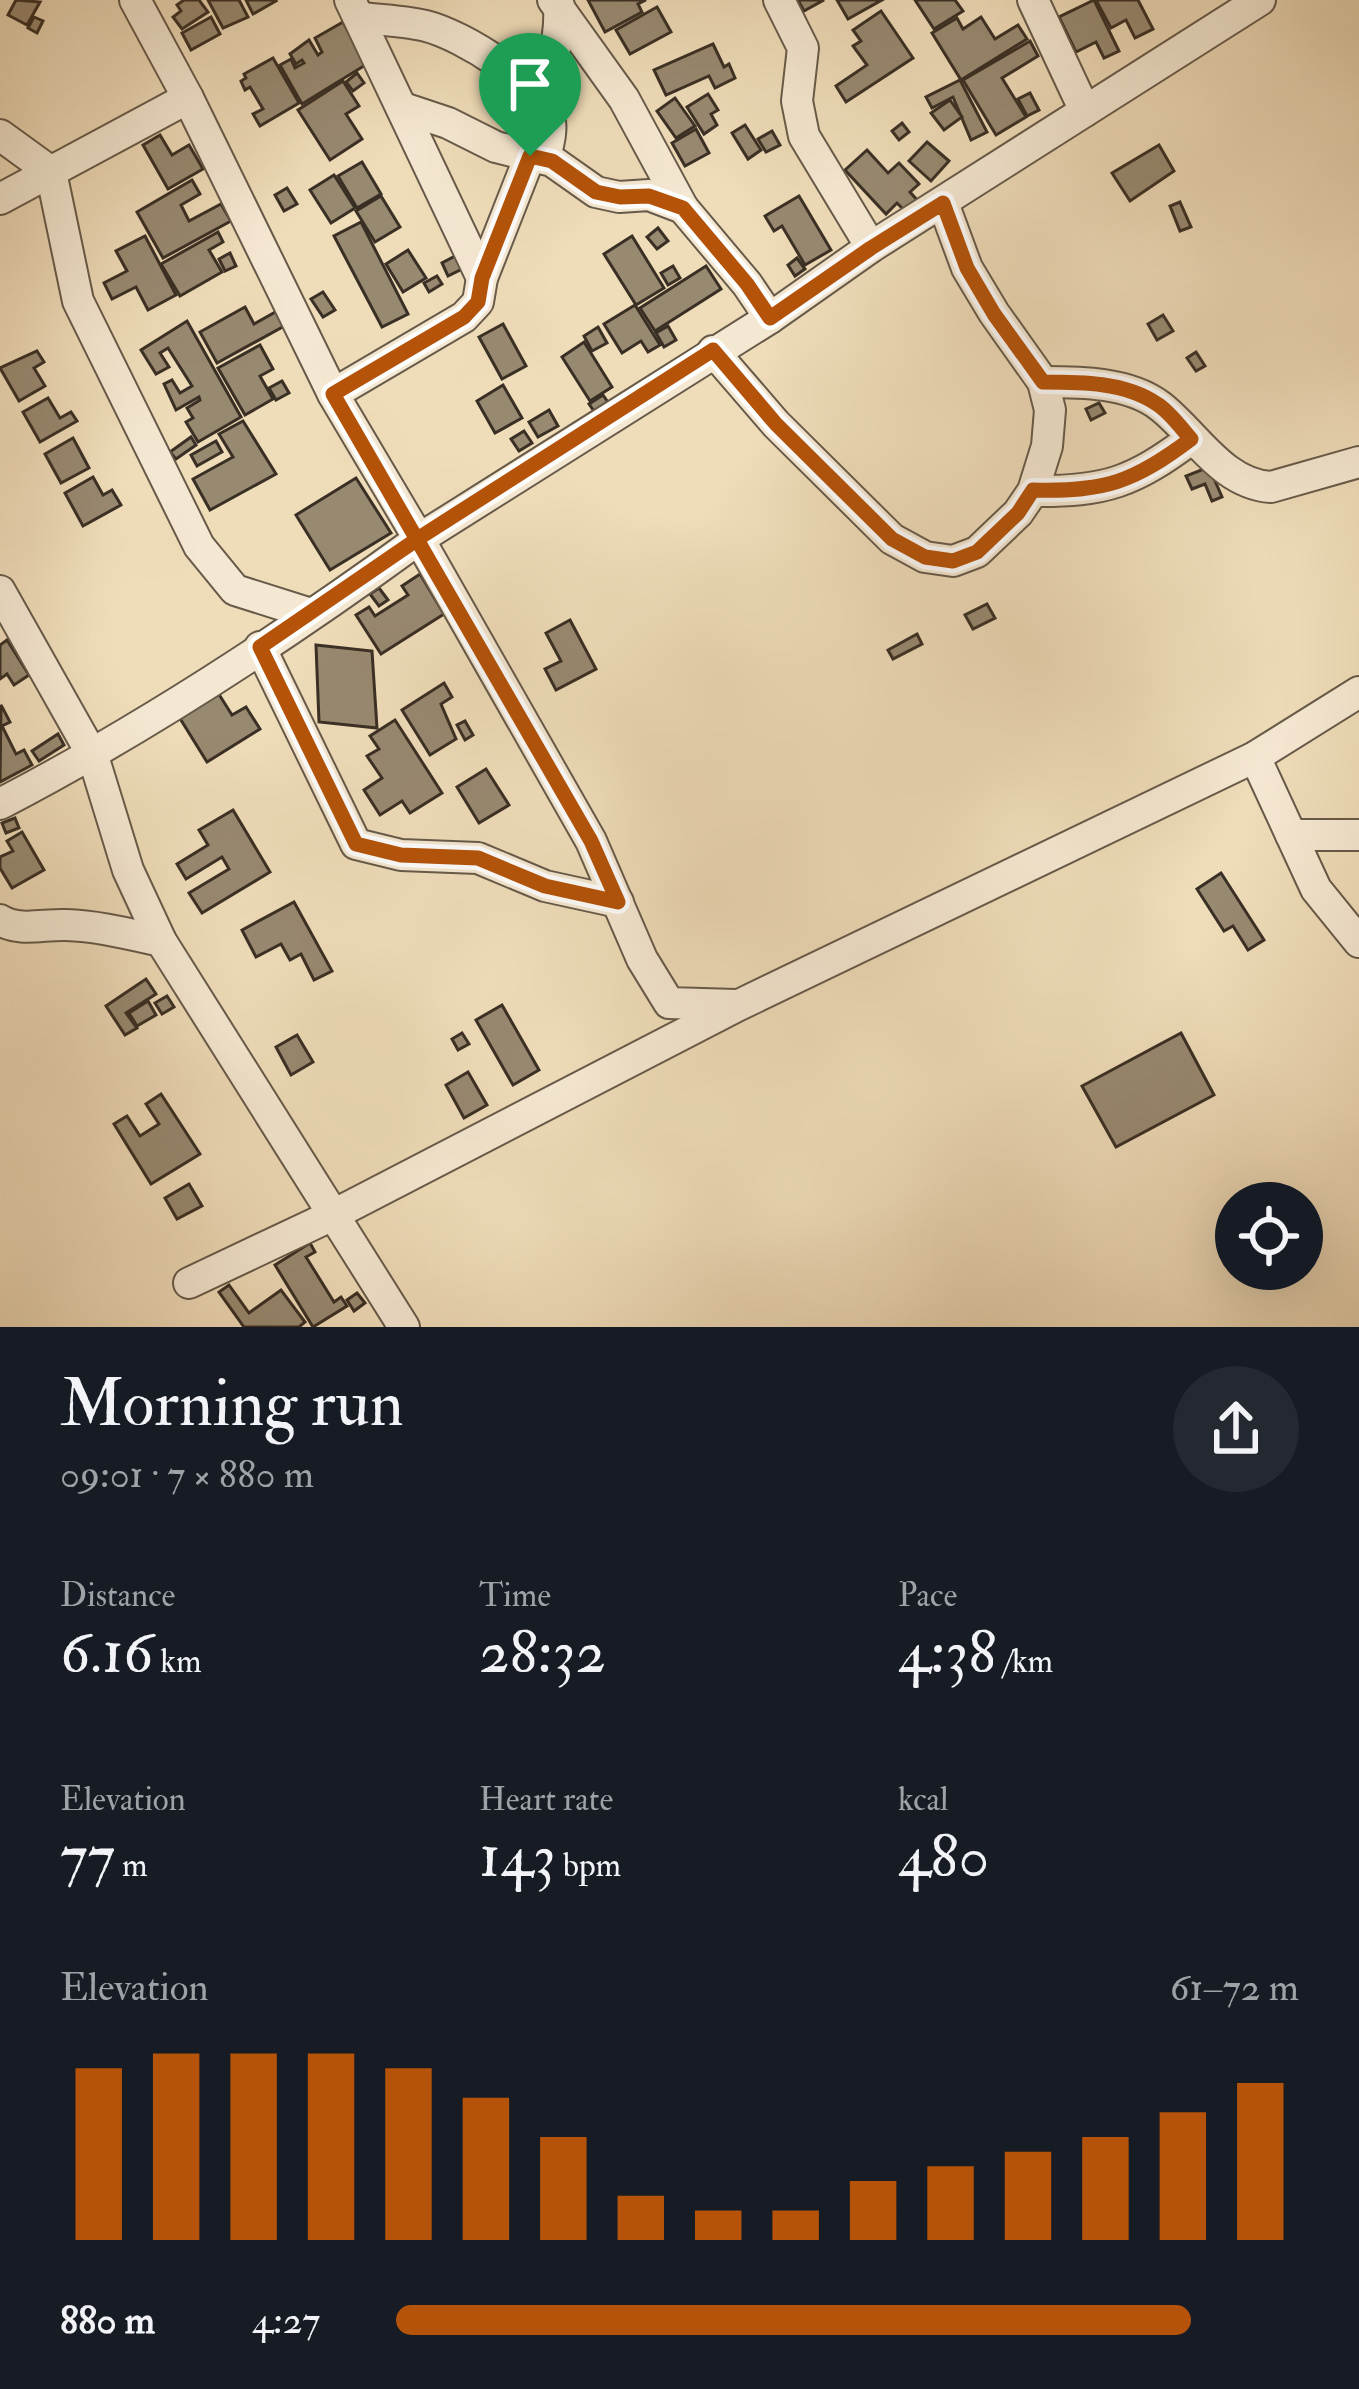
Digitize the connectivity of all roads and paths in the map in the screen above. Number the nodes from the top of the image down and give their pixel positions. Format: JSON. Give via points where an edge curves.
{"nodes":[{"id":1,"x":135,"y":0,"type":"edge"},
{"id":2,"x":779,"y":0,"type":"edge"},
{"id":3,"x":1033,"y":0,"type":"edge"},
{"id":4,"x":1260,"y":0,"type":"edge"},
{"id":5,"x":557,"y":4,"type":"edge"},
{"id":6,"x":355,"y":9,"type":"edge"},
{"id":7,"x":534,"y":94,"type":"junction"},
{"id":8,"x":188,"y":98,"type":"junction"},
{"id":9,"x":403,"y":108,"type":"junction"},
{"id":10,"x":1084,"y":110,"type":"junction"},
{"id":11,"x":0,"y":135,"type":"edge"},
{"id":12,"x":538,"y":158,"type":"junction"},
{"id":13,"x":51,"y":172,"type":"junction"},
{"id":14,"x":0,"y":199,"type":"edge"},
{"id":15,"x":943,"y":203,"type":"junction"},
{"id":16,"x":683,"y":208,"type":"junction"},
{"id":17,"x":871,"y":248,"type":"junction"},
{"id":18,"x":482,"y":278,"type":"junction"},
{"id":19,"x":770,"y":318,"type":"junction"},
{"id":20,"x":713,"y":350,"type":"junction"},
{"id":21,"x":1043,"y":382,"type":"junction"},
{"id":22,"x":333,"y":394,"type":"junction"},
{"id":23,"x":1191,"y":439,"type":"junction"},
{"id":24,"x":1359,"y":462,"type":"edge"},
{"id":25,"x":1033,"y":490,"type":"junction"},
{"id":26,"x":419,"y":538,"type":"junction"},
{"id":27,"x":0,"y":591,"type":"edge"},
{"id":28,"x":311,"y":614,"type":"junction"},
{"id":29,"x":260,"y":647,"type":"junction"},
{"id":30,"x":1359,"y":692,"type":"edge"},
{"id":31,"x":93,"y":756,"type":"junction"},
{"id":32,"x":1255,"y":757,"type":"junction"},
{"id":33,"x":0,"y":804,"type":"edge"},
{"id":34,"x":1291,"y":835,"type":"junction"},
{"id":35,"x":1359,"y":836,"type":"edge"},
{"id":36,"x":618,"y":902,"type":"junction"},
{"id":37,"x":0,"y":920,"type":"edge"},
{"id":38,"x":161,"y":941,"type":"junction"},
{"id":39,"x":1359,"y":942,"type":"edge"},
{"id":40,"x":739,"y":1005,"type":"junction"},
{"id":41,"x":333,"y":1215,"type":"junction"},
{"id":42,"x":189,"y":1283,"type":"dead end"},
{"id":43,"x":404,"y":1327,"type":"edge"}],
"edges":[{"from":1,"to":8,"type":"street"},
{"from":2,"to":17,"type":"street","via":[[803,48],[797,101],[804,136]]},
{"from":3,"to":10,"type":"street"},
{"from":4,"to":10,"type":"street"},
{"from":5,"to":7,"type":"street","via":[[553,64]]},
{"from":5,"to":16,"type":"street","via":[[624,99]]},
{"from":6,"to":7,"type":"street","via":[[469,43]]},
{"from":6,"to":9,"type":"street"},
{"from":7,"to":12,"type":"street","via":[[551,125]]},
{"from":8,"to":13,"type":"street"},
{"from":8,"to":22,"type":"street"},
{"from":9,"to":12,"type":"street"},
{"from":9,"to":18,"type":"street"},
{"from":10,"to":15,"type":"street"},
{"from":11,"to":13,"type":"street"},
{"from":12,"to":16,"type":"street","via":[[596,192]]},
{"from":12,"to":18,"type":"street"},
{"from":13,"to":14,"type":"street"},
{"from":13,"to":28,"type":"street","via":[[78,301],[199,546],[235,590]]},
{"from":15,"to":17,"type":"street"},
{"from":15,"to":21,"type":"street","via":[[967,268]]},
{"from":16,"to":19,"type":"street"},
{"from":17,"to":19,"type":"street"},
{"from":18,"to":22,"type":"street","via":[[478,302],[464,317]]},
{"from":19,"to":20,"type":"street"},
{"from":20,"to":25,"type":"street","via":[[892,539],[925,557],[953,561],[977,552]]},
{"from":20,"to":26,"type":"street"},
{"from":21,"to":23,"type":"street","via":[[1094,382],[1138,395],[1159,404]]},
{"from":21,"to":25,"type":"street","via":[[1047,446]]},
{"from":22,"to":26,"type":"street"},
{"from":23,"to":24,"type":"street","via":[[1256,486]]},
{"from":23,"to":25,"type":"street","via":[[1109,487]]},
{"from":26,"to":28,"type":"street"},
{"from":26,"to":36,"type":"street"},
{"from":27,"to":31,"type":"street"},
{"from":28,"to":29,"type":"street"},
{"from":29,"to":31,"type":"street"},
{"from":29,"to":36,"type":"street","via":[[356,844],[478,858],[545,886]]},
{"from":30,"to":32,"type":"street"},
{"from":31,"to":33,"type":"street"},
{"from":31,"to":38,"type":"street","via":[[128,870]]},
{"from":32,"to":34,"type":"street"},
{"from":32,"to":40,"type":"street"},
{"from":34,"to":35,"type":"street"},
{"from":34,"to":39,"type":"street","via":[[1316,890]]},
{"from":36,"to":40,"type":"street","via":[[669,1003]]},
{"from":37,"to":38,"type":"street"},
{"from":38,"to":41,"type":"street"},
{"from":40,"to":41,"type":"street"},
{"from":41,"to":42,"type":"street"},
{"from":41,"to":43,"type":"street"}]}
